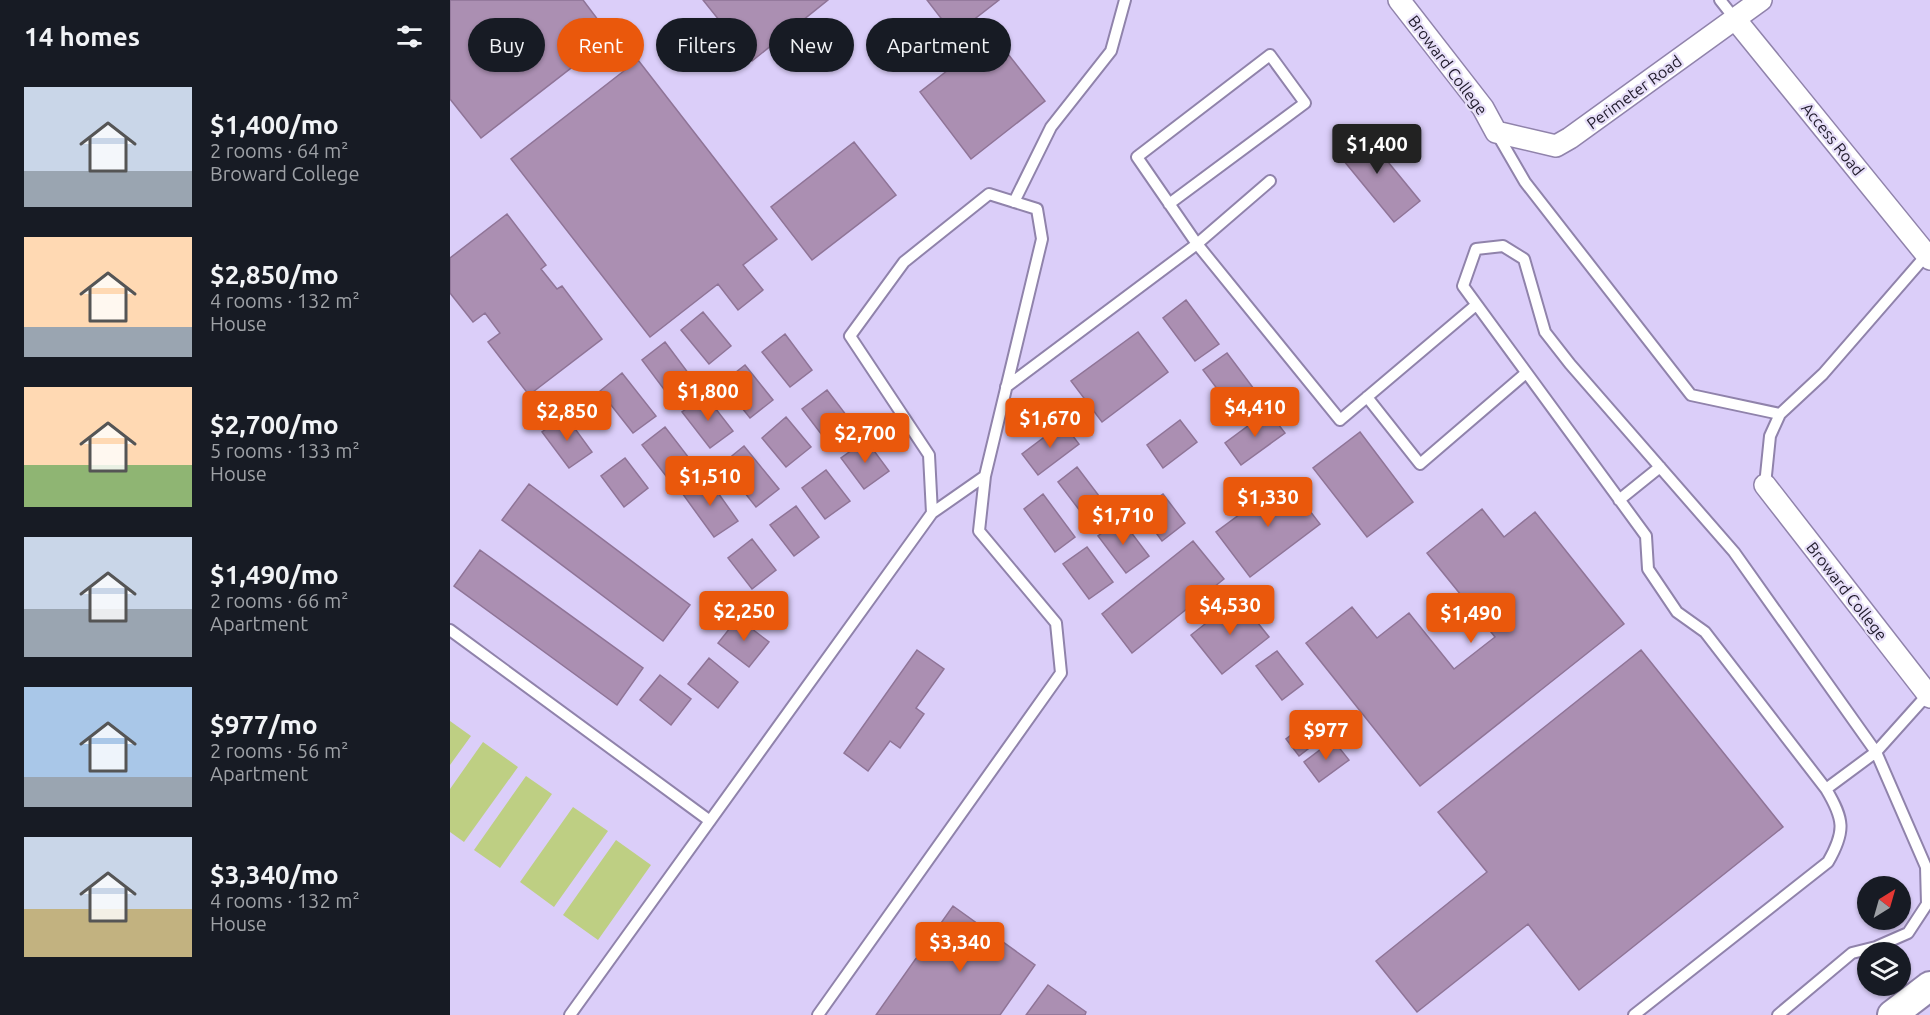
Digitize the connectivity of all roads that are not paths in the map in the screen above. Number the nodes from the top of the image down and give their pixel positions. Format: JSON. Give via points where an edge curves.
{"nodes":[{"id":1,"x":1125,"y":0,"type":"edge"},
{"id":2,"x":1399,"y":0,"type":"edge"},
{"id":3,"x":1720,"y":0,"type":"edge"},
{"id":4,"x":1761,"y":0,"type":"edge"},
{"id":5,"x":1736,"y":19,"type":"junction"},
{"id":6,"x":1496,"y":132,"type":"junction"},
{"id":7,"x":1270,"y":181,"type":"dead end"},
{"id":8,"x":1014,"y":202,"type":"junction"},
{"id":9,"x":1169,"y":204,"type":"junction"},
{"id":10,"x":1197,"y":244,"type":"junction"},
{"id":11,"x":1929,"y":255,"type":"edge"},
{"id":12,"x":1476,"y":305,"type":"junction"},
{"id":13,"x":1526,"y":373,"type":"junction"},
{"id":14,"x":1006,"y":387,"type":"junction"},
{"id":15,"x":1367,"y":397,"type":"junction"},
{"id":16,"x":1780,"y":414,"type":"junction"},
{"id":17,"x":1660,"y":467,"type":"junction"},
{"id":18,"x":986,"y":476,"type":"junction"},
{"id":19,"x":1765,"y":485,"type":"joint"},
{"id":20,"x":1619,"y":500,"type":"junction"},
{"id":21,"x":932,"y":513,"type":"junction"},
{"id":22,"x":450,"y":630,"type":"edge"},
{"id":23,"x":1929,"y":696,"type":"edge"},
{"id":24,"x":1876,"y":752,"type":"junction"},
{"id":25,"x":1826,"y":789,"type":"junction"},
{"id":26,"x":710,"y":820,"type":"junction"},
{"id":27,"x":1930,"y":986,"type":"edge"},
{"id":28,"x":570,"y":1015,"type":"edge"},
{"id":29,"x":818,"y":1015,"type":"edge"},
{"id":30,"x":1634,"y":1015,"type":"edge"},
{"id":31,"x":1778,"y":1015,"type":"edge"},
{"id":32,"x":1892,"y":1015,"type":"edge"}],
"edges":[{"from":1,"to":8,"type":"lane","via":[[1112,51],[1051,127]]},
{"from":2,"to":6,"type":"street","name":"Broward College","via":[[1483,108]]},
{"from":3,"to":5,"type":"lane"},
{"from":4,"to":5,"type":"street","name":"Perimeter Road"},
{"from":5,"to":6,"type":"street","name":"Perimeter Road","via":[[1556,146]]},
{"from":5,"to":11,"type":"street","name":"Access Road"},
{"from":6,"to":16,"type":"lane","via":[[1525,182],[1691,395]]},
{"from":7,"to":10,"type":"lane"},
{"from":8,"to":14,"type":"lane","via":[[1037,209],[1042,239]]},
{"from":8,"to":21,"type":"lane","via":[[989,194],[904,262],[850,336],[929,455]]},
{"from":9,"to":9,"type":"lane","via":[[1137,157],[1270,55],[1305,103]]},
{"from":9,"to":10,"type":"lane"},
{"from":10,"to":14,"type":"lane"},
{"from":10,"to":15,"type":"lane","via":[[1340,420]]},
{"from":11,"to":16,"type":"lane","via":[[1823,374]]},
{"from":12,"to":13,"type":"lane"},
{"from":12,"to":15,"type":"lane"},
{"from":12,"to":17,"type":"lane","via":[[1462,285],[1476,249],[1503,246],[1524,259],[1545,332]]},
{"from":13,"to":15,"type":"lane","via":[[1420,464]]},
{"from":13,"to":20,"type":"lane"},
{"from":14,"to":18,"type":"lane"},
{"from":16,"to":19,"type":"lane","via":[[1770,436]]},
{"from":17,"to":20,"type":"lane"},
{"from":17,"to":24,"type":"lane","via":[[1734,552]]},
{"from":18,"to":21,"type":"lane"},
{"from":18,"to":29,"type":"lane","via":[[979,531],[1056,623],[1061,673]]},
{"from":19,"to":23,"type":"street","name":"Broward College"},
{"from":20,"to":25,"type":"lane","via":[[1646,536],[1648,569],[1677,612],[1705,632]]},
{"from":21,"to":26,"type":"lane"},
{"from":22,"to":26,"type":"lane"},
{"from":23,"to":24,"type":"lane"},
{"from":24,"to":25,"type":"lane"},
{"from":24,"to":31,"type":"lane","via":[[1926,867],[1927,904],[1908,933],[1852,953]]},
{"from":25,"to":30,"type":"lane","via":[[1838,808],[1841,830],[1828,862]]},
{"from":26,"to":28,"type":"lane"},
{"from":27,"to":32,"type":"main road"}]}
